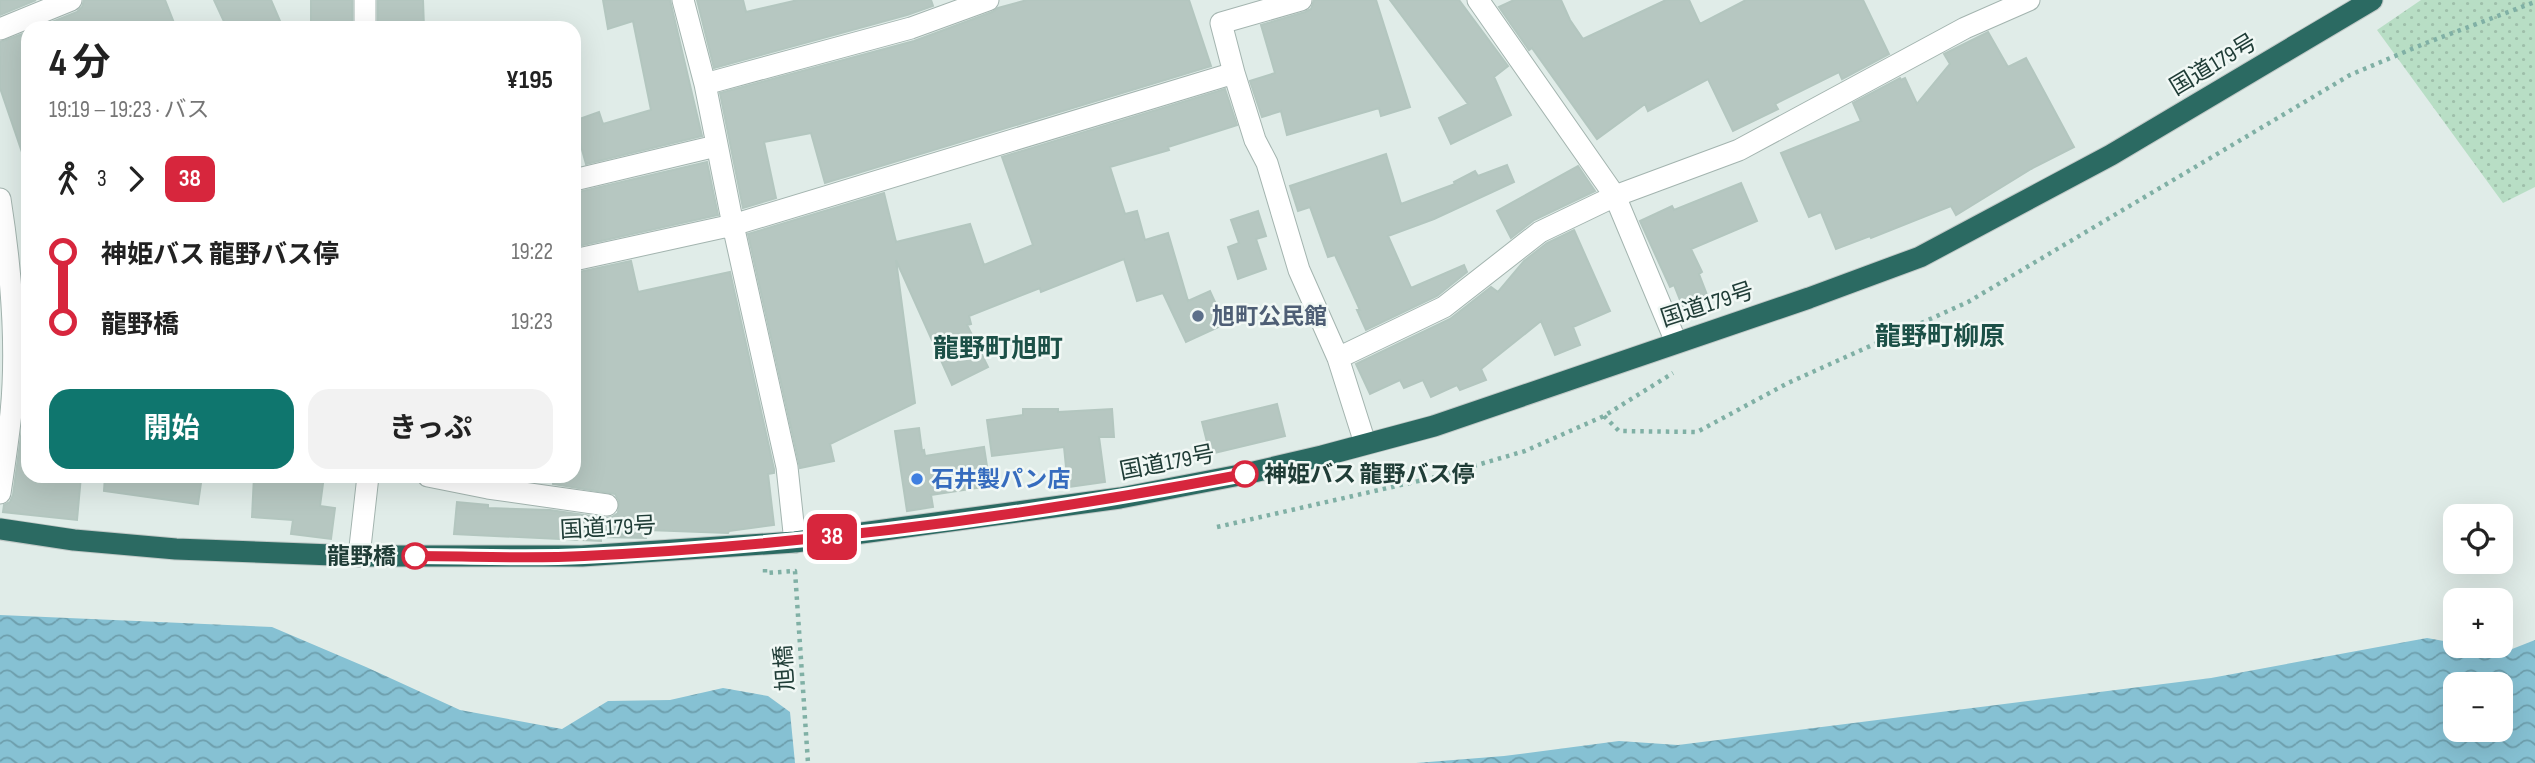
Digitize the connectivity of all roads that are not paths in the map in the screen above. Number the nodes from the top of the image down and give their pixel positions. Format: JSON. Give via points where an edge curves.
{"nodes":[{"id":1,"x":71,"y":0,"type":"edge"},
{"id":2,"x":365,"y":0,"type":"edge"},
{"id":3,"x":683,"y":0,"type":"edge"},
{"id":4,"x":988,"y":0,"type":"edge"},
{"id":5,"x":1301,"y":0,"type":"edge"},
{"id":6,"x":1478,"y":0,"type":"edge"},
{"id":7,"x":2029,"y":0,"type":"edge"},
{"id":8,"x":2372,"y":0,"type":"edge"},
{"id":9,"x":365,"y":21,"type":"edge"},
{"id":10,"x":0,"y":29,"type":"edge"},
{"id":11,"x":1234,"y":73,"type":"junction"},
{"id":12,"x":705,"y":84,"type":"junction"},
{"id":13,"x":716,"y":146,"type":"junction"},
{"id":14,"x":581,"y":178,"type":"edge"},
{"id":15,"x":1615,"y":196,"type":"junction"},
{"id":16,"x":0,"y":199,"type":"edge"},
{"id":17,"x":733,"y":225,"type":"junction"},
{"id":18,"x":581,"y":258,"type":"edge"},
{"id":19,"x":1685,"y":339,"type":"junction"},
{"id":20,"x":1338,"y":358,"type":"junction"},
{"id":21,"x":20,"y":413,"type":"edge"},
{"id":22,"x":1364,"y":443,"type":"junction"},
{"id":23,"x":367,"y":483,"type":"edge"},
{"id":24,"x":463,"y":483,"type":"edge"},
{"id":25,"x":0,"y":493,"type":"edge"},
{"id":26,"x":607,"y":505,"type":"dead end"},
{"id":27,"x":0,"y":529,"type":"edge"},
{"id":28,"x":795,"y":542,"type":"junction"},
{"id":29,"x":359,"y":556,"type":"junction"}],
"edges":[{"from":1,"to":10,"type":"street"},
{"from":2,"to":9,"type":"street"},
{"from":3,"to":12,"type":"street"},
{"from":4,"to":12,"type":"street","via":[[911,28]]},
{"from":5,"to":11,"type":"street","via":[[1221,23]]},
{"from":6,"to":15,"type":"street"},
{"from":7,"to":15,"type":"street","via":[[1965,28],[1739,150]]},
{"from":8,"to":19,"type":"highway","name":"国道179号","via":[[2111,155],[1920,257]]},
{"from":11,"to":17,"type":"street"},
{"from":11,"to":20,"type":"street","via":[[1267,163],[1298,271]]},
{"from":12,"to":13,"type":"street"},
{"from":13,"to":14,"type":"street"},
{"from":13,"to":17,"type":"street"},
{"from":15,"to":19,"type":"street"},
{"from":15,"to":20,"type":"street","via":[[1540,232],[1444,307]]},
{"from":16,"to":21,"type":"street","via":[[9,254]]},
{"from":17,"to":18,"type":"street"},
{"from":17,"to":28,"type":"street","via":[[787,467]]},
{"from":19,"to":22,"type":"highway","name":"国道179号","via":[[1434,426]]},
{"from":20,"to":22,"type":"street"},
{"from":21,"to":25,"type":"street"},
{"from":22,"to":28,"type":"highway","name":"国道179号","via":[[1245,474],[1120,498]]},
{"from":23,"to":29,"type":"street"},
{"from":24,"to":26,"type":"street"},
{"from":27,"to":29,"type":"highway","name":"国道179号","via":[[176,549]]},
{"from":28,"to":29,"type":"highway","name":"国道179号","via":[[582,556]]}]}
